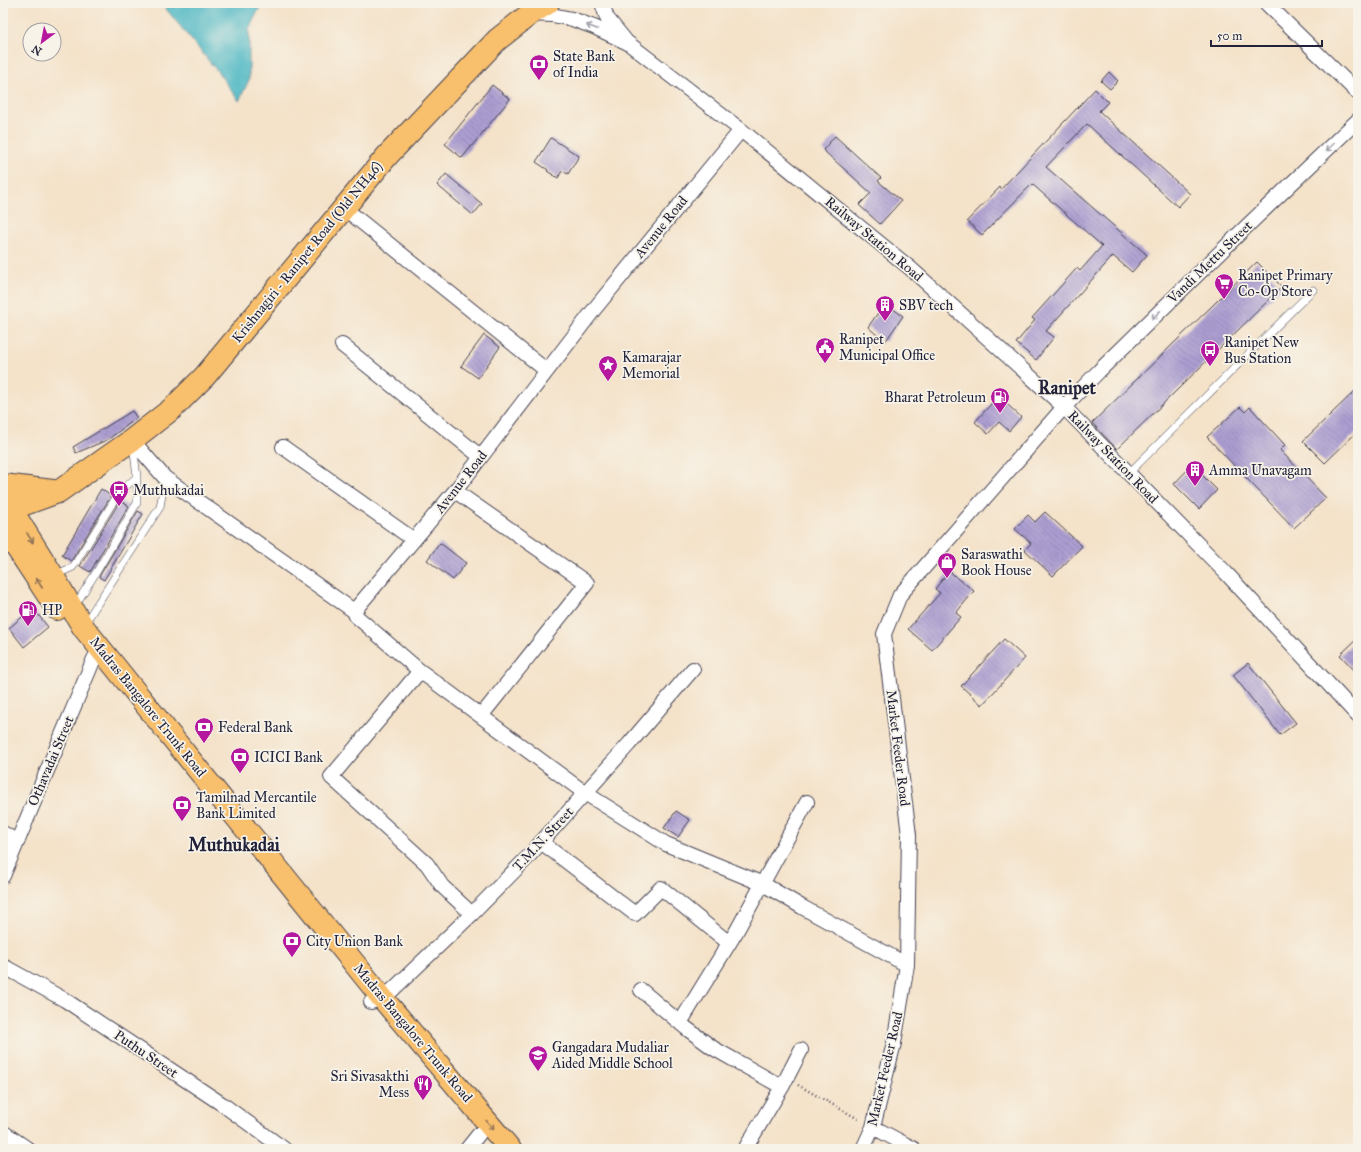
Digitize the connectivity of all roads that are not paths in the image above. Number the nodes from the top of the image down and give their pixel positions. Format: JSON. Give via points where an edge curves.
{"nodes":[{"id":1,"x":602,"y":3,"type":"edge"},
{"id":2,"x":1266,"y":3,"type":"edge"},
{"id":3,"x":539,"y":8,"type":"edge"},
{"id":4,"x":628,"y":43,"type":"junction"},
{"id":5,"x":1358,"y":93,"type":"edge"},
{"id":6,"x":1358,"y":120,"type":"edge"},
{"id":7,"x":741,"y":130,"type":"junction"},
{"id":8,"x":344,"y":208,"type":"junction"},
{"id":9,"x":1313,"y":290,"type":"dead end"},
{"id":10,"x":342,"y":345,"type":"dead end"},
{"id":11,"x":547,"y":371,"type":"junction"},
{"id":12,"x":1064,"y":407,"type":"junction"},
{"id":13,"x":132,"y":440,"type":"junction"},
{"id":14,"x":283,"y":447,"type":"dead end"},
{"id":15,"x":481,"y":457,"type":"junction"},
{"id":16,"x":1129,"y":473,"type":"junction"},
{"id":17,"x":137,"y":476,"type":"junction"},
{"id":18,"x":165,"y":478,"type":"junction"},
{"id":19,"x":3,"y":485,"type":"edge"},
{"id":20,"x":455,"y":491,"type":"junction"},
{"id":21,"x":58,"y":492,"type":"junction"},
{"id":22,"x":5,"y":509,"type":"edge"},
{"id":23,"x":414,"y":540,"type":"junction"},
{"id":24,"x":53,"y":576,"type":"junction"},
{"id":25,"x":354,"y":611,"type":"junction"},
{"id":26,"x":77,"y":618,"type":"junction"},
{"id":27,"x":97,"y":654,"type":"junction"},
{"id":28,"x":693,"y":669,"type":"dead end"},
{"id":29,"x":420,"y":671,"type":"junction"},
{"id":30,"x":481,"y":716,"type":"junction"},
{"id":31,"x":1358,"y":716,"type":"edge"},
{"id":32,"x":585,"y":793,"type":"junction"},
{"id":33,"x":807,"y":802,"type":"dead end"},
{"id":34,"x":3,"y":833,"type":"edge"},
{"id":35,"x":17,"y":842,"type":"junction"},
{"id":36,"x":541,"y":842,"type":"junction"},
{"id":37,"x":3,"y":876,"type":"edge"},
{"id":38,"x":762,"y":884,"type":"junction"},
{"id":39,"x":472,"y":914,"type":"junction"},
{"id":40,"x":729,"y":943,"type":"junction"},
{"id":41,"x":906,"y":965,"type":"junction"},
{"id":42,"x":3,"y":966,"type":"edge"},
{"id":43,"x":641,"y":990,"type":"dead end"},
{"id":44,"x":377,"y":1000,"type":"junction"},
{"id":45,"x":680,"y":1023,"type":"junction"},
{"id":46,"x":801,"y":1050,"type":"dead end"},
{"id":47,"x":784,"y":1083,"type":"junction"},
{"id":48,"x":460,"y":1100,"type":"junction"},
{"id":49,"x":873,"y":1126,"type":"junction"},
{"id":50,"x":3,"y":1132,"type":"edge"},
{"id":51,"x":479,"y":1144,"type":"edge"},
{"id":52,"x":28,"y":1149,"type":"edge"},
{"id":53,"x":284,"y":1149,"type":"edge"},
{"id":54,"x":510,"y":1149,"type":"edge"},
{"id":55,"x":745,"y":1149,"type":"edge"},
{"id":56,"x":863,"y":1149,"type":"edge"},
{"id":57,"x":914,"y":1149,"type":"edge"}],
"edges":[{"from":1,"to":4,"type":"street","via":[[607,18]]},
{"from":2,"to":5,"type":"street"},
{"from":4,"to":3,"type":"street","name":"Railway Station Road","one_way":true,"via":[[594,27],[552,15]]},
{"from":3,"to":8,"type":"main road","name":"Krishnagiri - Ranipet Road (Old NH46)","via":[[492,46],[386,156]]},
{"from":4,"to":7,"type":"street","name":"Railway Station Road"},
{"from":6,"to":12,"type":"street","name":"Vandi Mettu Street","one_way":true,"via":[[1240,232]]},
{"from":7,"to":11,"type":"street","name":"Avenue Road"},
{"from":7,"to":12,"type":"street","name":"Railway Station Road","via":[[910,268]]},
{"from":8,"to":11,"type":"street"},
{"from":8,"to":13,"type":"main road","name":"Krishnagiri - Ranipet Road (Old NH46)","via":[[205,376],[172,408]]},
{"from":9,"to":16,"type":"lane"},
{"from":10,"to":15,"type":"street"},
{"from":11,"to":15,"type":"street","name":"Avenue Road"},
{"from":12,"to":16,"type":"street","name":"Railway Station Road"},
{"from":12,"to":41,"type":"street","name":"Market Feeder Road","via":[[900,595],[884,634],[909,835]]},
{"from":13,"to":17,"type":"lane"},
{"from":13,"to":18,"type":"street"},
{"from":13,"to":21,"type":"main road","name":"Krishnagiri - Ranipet Road (Old NH46)"},
{"from":14,"to":23,"type":"street"},
{"from":15,"to":20,"type":"street","name":"Avenue Road"},
{"from":16,"to":31,"type":"street","name":"Railway Station Road","via":[[1226,573]]},
{"from":17,"to":24,"type":"lane","via":[[120,491],[73,567]]},
{"from":17,"to":26,"type":"lane","via":[[137,503],[97,571]]},
{"from":18,"to":25,"type":"street"},
{"from":18,"to":26,"type":"lane","via":[[160,507]]},
{"from":19,"to":21,"type":"main road"},
{"from":20,"to":23,"type":"street","name":"Avenue Road"},
{"from":20,"to":30,"type":"street","via":[[587,583]]},
{"from":21,"to":22,"type":"main road","name":"Krishnagiri - Ranipet Road (Old NH46)"},
{"from":22,"to":24,"type":"main road","name":"Madras Bangalore Trunk Road","one_way":true},
{"from":27,"to":22,"type":"main road","one_way":true,"via":[[63,619]]},
{"from":23,"to":25,"type":"street","name":"Avenue Road"},
{"from":24,"to":26,"type":"main road","name":"Madras Bangalore Trunk Road"},
{"from":25,"to":29,"type":"street","via":[[356,616]]},
{"from":26,"to":27,"type":"main road","name":"Madras Bangalore Trunk Road"},
{"from":27,"to":35,"type":"street","name":"Othavadai Street"},
{"from":27,"to":44,"type":"main road","name":"Madras Bangalore Trunk Road"},
{"from":28,"to":32,"type":"street","name":"T.M.N. Street"},
{"from":29,"to":30,"type":"street"},
{"from":29,"to":39,"type":"street","via":[[331,777],[427,864],[442,886]]},
{"from":30,"to":32,"type":"street"},
{"from":32,"to":36,"type":"street","name":"T.M.N. Street"},
{"from":32,"to":38,"type":"street","via":[[666,844]]},
{"from":33,"to":38,"type":"street"},
{"from":34,"to":35,"type":"street"},
{"from":35,"to":37,"type":"street","name":"Othavadai Street"},
{"from":36,"to":39,"type":"street","name":"T.M.N. Street"},
{"from":36,"to":40,"type":"street","via":[[635,914],[661,888]]},
{"from":38,"to":40,"type":"street"},
{"from":38,"to":41,"type":"street"},
{"from":39,"to":44,"type":"street","name":"T.M.N. Street"},
{"from":40,"to":45,"type":"street"},
{"from":41,"to":49,"type":"street","name":"Market Feeder Road","via":[[894,1043]]},
{"from":42,"to":53,"type":"street","name":"Puthu Street","via":[[65,1000],[222,1104]]},
{"from":43,"to":45,"type":"street"},
{"from":44,"to":48,"type":"main road","name":"Madras Bangalore Trunk Road"},
{"from":45,"to":47,"type":"street","via":[[713,1048]]},
{"from":46,"to":47,"type":"street"},
{"from":47,"to":55,"type":"street"},
{"from":48,"to":51,"type":"main road","name":"Madras Bangalore Trunk Road"},
{"from":48,"to":54,"type":"main road","name":"Madras Bangalore Trunk Road","one_way":true,"via":[[490,1124]]},
{"from":49,"to":56,"type":"street","name":"Market Feeder Road"},
{"from":49,"to":57,"type":"street"},
{"from":50,"to":52,"type":"street"}]}
